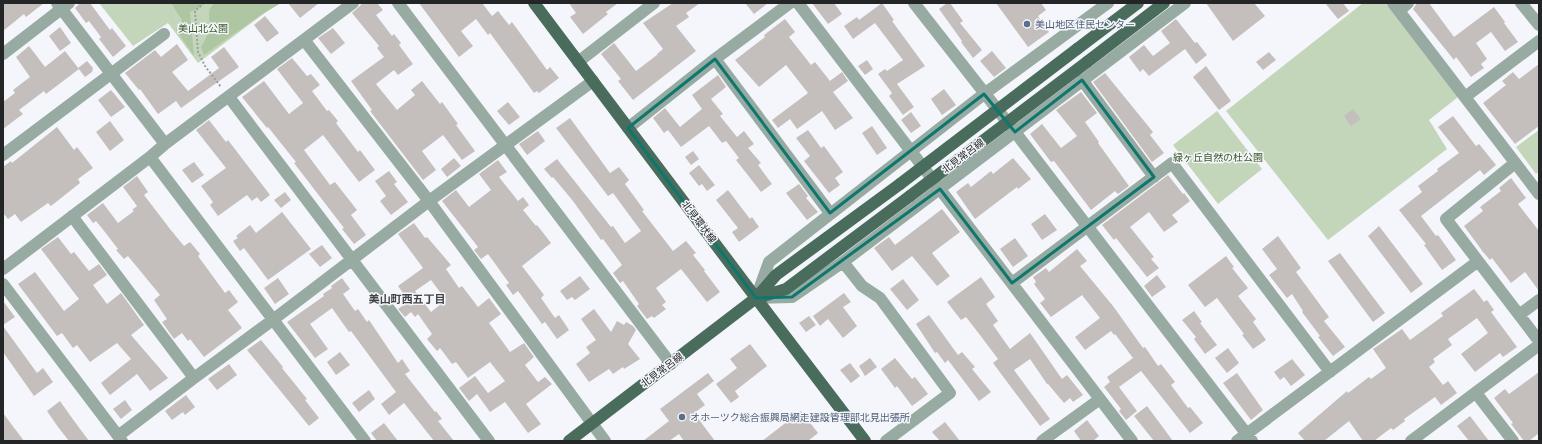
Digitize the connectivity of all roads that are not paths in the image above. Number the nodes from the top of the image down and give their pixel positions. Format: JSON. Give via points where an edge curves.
{"nodes":[{"id":1,"x":353,"y":3,"type":"edge"},
{"id":2,"x":398,"y":3,"type":"edge"},
{"id":3,"x":534,"y":3,"type":"edge"},
{"id":4,"x":654,"y":3,"type":"edge"},
{"id":5,"x":790,"y":3,"type":"edge"},
{"id":6,"x":798,"y":3,"type":"edge"},
{"id":7,"x":914,"y":3,"type":"edge"},
{"id":8,"x":1108,"y":3,"type":"edge"},
{"id":9,"x":1138,"y":3,"type":"edge"},
{"id":10,"x":1164,"y":3,"type":"edge"},
{"id":11,"x":1185,"y":3,"type":"edge"},
{"id":12,"x":1408,"y":3,"type":"edge"},
{"id":13,"x":1522,"y":3,"type":"edge"},
{"id":14,"x":62,"y":5,"type":"edge"},
{"id":15,"x":1396,"y":7,"type":"edge"},
{"id":16,"x":1539,"y":25,"type":"edge"},
{"id":17,"x":164,"y":34,"type":"dead end"},
{"id":18,"x":304,"y":41,"type":"junction"},
{"id":19,"x":1539,"y":41,"type":"edge"},
{"id":20,"x":3,"y":54,"type":"edge"},
{"id":21,"x":715,"y":59,"type":"junction"},
{"id":22,"x":578,"y":62,"type":"junction"},
{"id":23,"x":111,"y":74,"type":"junction"},
{"id":24,"x":593,"y":80,"type":"junction"},
{"id":25,"x":1082,"y":80,"type":"junction"},
{"id":26,"x":984,"y":94,"type":"junction"},
{"id":27,"x":229,"y":97,"type":"junction"},
{"id":28,"x":1465,"y":97,"type":"junction"},
{"id":29,"x":628,"y":128,"type":"junction"},
{"id":30,"x":1015,"y":132,"type":"junction"},
{"id":31,"x":164,"y":144,"type":"junction"},
{"id":32,"x":505,"y":145,"type":"junction"},
{"id":33,"x":910,"y":151,"type":"junction"},
{"id":34,"x":3,"y":155,"type":"edge"},
{"id":35,"x":150,"y":157,"type":"junction"},
{"id":36,"x":1515,"y":163,"type":"junction"},
{"id":37,"x":1154,"y":177,"type":"junction"},
{"id":38,"x":940,"y":189,"type":"junction"},
{"id":39,"x":1538,"y":190,"type":"edge"},
{"id":40,"x":429,"y":201,"type":"junction"},
{"id":41,"x":830,"y":214,"type":"junction"},
{"id":42,"x":72,"y":216,"type":"junction"},
{"id":43,"x":1088,"y":226,"type":"junction"},
{"id":44,"x":352,"y":260,"type":"junction"},
{"id":45,"x":843,"y":262,"type":"junction"},
{"id":46,"x":1477,"y":262,"type":"junction"},
{"id":47,"x":3,"y":269,"type":"edge"},
{"id":48,"x":1012,"y":283,"type":"junction"},
{"id":49,"x":3,"y":284,"type":"edge"},
{"id":50,"x":756,"y":298,"type":"junction"},
{"id":51,"x":1539,"y":300,"type":"edge"},
{"id":52,"x":1519,"y":315,"type":"junction"},
{"id":53,"x":274,"y":319,"type":"junction"},
{"id":54,"x":1539,"y":341,"type":"edge"},
{"id":55,"x":1539,"y":345,"type":"edge"},
{"id":56,"x":671,"y":364,"type":"junction"},
{"id":57,"x":1330,"y":372,"type":"junction"},
{"id":58,"x":194,"y":378,"type":"junction"},
{"id":59,"x":1476,"y":393,"type":"junction"},
{"id":60,"x":1100,"y":399,"type":"junction"},
{"id":61,"x":592,"y":423,"type":"junction"},
{"id":62,"x":120,"y":438,"type":"edge"},
{"id":63,"x":1245,"y":439,"type":"edge"},
{"id":64,"x":366,"y":441,"type":"edge"},
{"id":65,"x":489,"y":441,"type":"edge"},
{"id":66,"x":569,"y":441,"type":"edge"},
{"id":67,"x":605,"y":441,"type":"edge"},
{"id":68,"x":865,"y":441,"type":"edge"},
{"id":69,"x":886,"y":441,"type":"edge"},
{"id":70,"x":1042,"y":441,"type":"edge"},
{"id":71,"x":1132,"y":441,"type":"edge"},
{"id":72,"x":1411,"y":441,"type":"edge"},
{"id":73,"x":1513,"y":441,"type":"edge"}],
"edges":[{"from":1,"to":18,"type":"street"},
{"from":2,"to":32,"type":"street"},
{"from":3,"to":22,"type":"main road","name":"北見環状線"},
{"from":4,"to":22,"type":"street"},
{"from":5,"to":21,"type":"street"},
{"from":6,"to":33,"type":"street"},
{"from":7,"to":26,"type":"street"},
{"from":8,"to":26,"type":"street"},
{"from":9,"to":50,"type":"main road","name":"北見常呂線","bridge":true,"via":[[776,275]]},
{"from":10,"to":50,"type":"main road","name":"北見常呂線","bridge":true,"via":[[786,289]]},
{"from":11,"to":25,"type":"street"},
{"from":12,"to":15,"type":"street"},
{"from":13,"to":16,"type":"street"},
{"from":14,"to":20,"type":"street"},
{"from":14,"to":23,"type":"street"},
{"from":15,"to":28,"type":"street"},
{"from":17,"to":23,"type":"street"},
{"from":18,"to":27,"type":"street"},
{"from":18,"to":40,"type":"street"},
{"from":19,"to":28,"type":"street"},
{"from":21,"to":29,"type":"street"},
{"from":21,"to":41,"type":"street"},
{"from":22,"to":24,"type":"main road","name":"北見環状線"},
{"from":23,"to":31,"type":"street"},
{"from":23,"to":34,"type":"street"},
{"from":24,"to":29,"type":"main road","name":"北見環状線"},
{"from":24,"to":32,"type":"street"},
{"from":25,"to":30,"type":"street"},
{"from":25,"to":37,"type":"street"},
{"from":26,"to":30,"type":"street"},
{"from":26,"to":33,"type":"street"},
{"from":27,"to":31,"type":"street"},
{"from":27,"to":44,"type":"street"},
{"from":28,"to":36,"type":"street"},
{"from":29,"to":50,"type":"main road","name":"北見環状線"},
{"from":30,"to":38,"type":"street"},
{"from":30,"to":43,"type":"street"},
{"from":31,"to":35,"type":"street"},
{"from":32,"to":40,"type":"street"},
{"from":32,"to":56,"type":"street"},
{"from":33,"to":38,"type":"street"},
{"from":33,"to":41,"type":"street"},
{"from":35,"to":42,"type":"street"},
{"from":35,"to":53,"type":"street"},
{"from":36,"to":39,"type":"street"},
{"from":36,"to":46,"type":"street","via":[[1446,219]]},
{"from":37,"to":43,"type":"street"},
{"from":37,"to":57,"type":"street","via":[[1172,163]]},
{"from":38,"to":45,"type":"street"},
{"from":38,"to":48,"type":"street"},
{"from":40,"to":44,"type":"street"},
{"from":40,"to":61,"type":"street"},
{"from":41,"to":50,"type":"street","via":[[769,262]]},
{"from":42,"to":47,"type":"street"},
{"from":42,"to":58,"type":"street"},
{"from":43,"to":48,"type":"street"},
{"from":43,"to":63,"type":"street"},
{"from":44,"to":53,"type":"street"},
{"from":44,"to":65,"type":"street"},
{"from":45,"to":50,"type":"street","via":[[792,297]]},
{"from":45,"to":69,"type":"street","via":[[862,286],[880,298],[950,393]]},
{"from":46,"to":52,"type":"street"},
{"from":46,"to":57,"type":"street"},
{"from":48,"to":60,"type":"street"},
{"from":49,"to":62,"type":"street"},
{"from":50,"to":56,"type":"main road","name":"北見常呂線"},
{"from":50,"to":68,"type":"main road","name":"北見環状線"},
{"from":51,"to":52,"type":"street"},
{"from":52,"to":54,"type":"street"},
{"from":53,"to":58,"type":"street"},
{"from":53,"to":64,"type":"street"},
{"from":55,"to":59,"type":"street"},
{"from":56,"to":61,"type":"main road","name":"北見常呂線"},
{"from":57,"to":63,"type":"street"},
{"from":58,"to":62,"type":"street"},
{"from":59,"to":72,"type":"street"},
{"from":59,"to":73,"type":"street"},
{"from":60,"to":70,"type":"street"},
{"from":60,"to":71,"type":"street"},
{"from":61,"to":66,"type":"main road","name":"北見常呂線"},
{"from":61,"to":67,"type":"street"}]}
